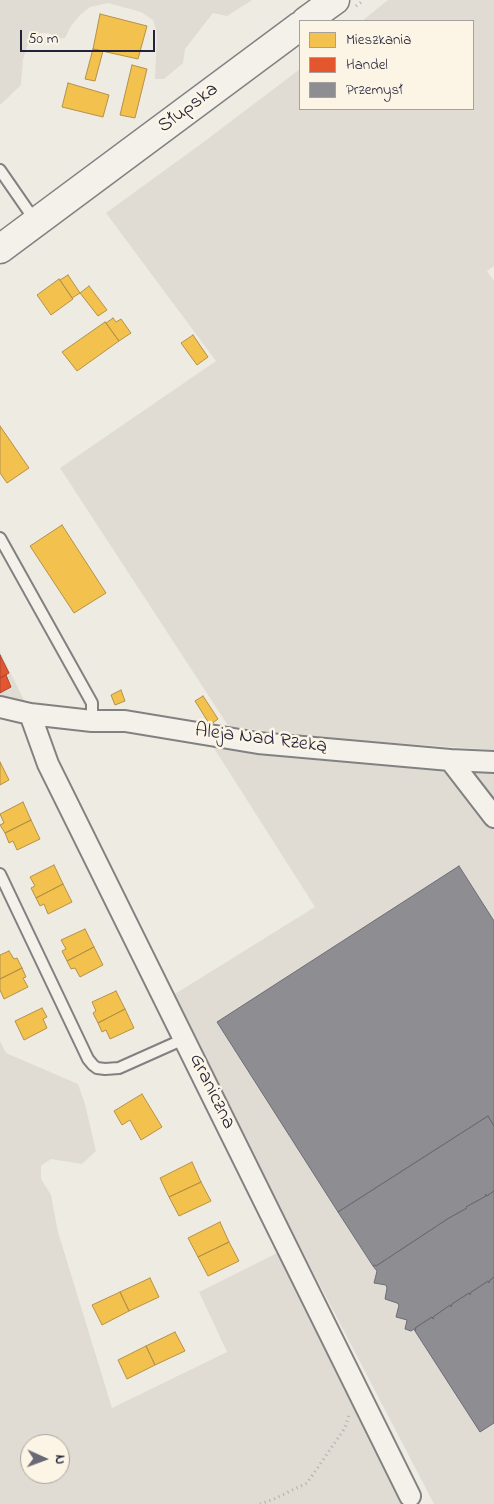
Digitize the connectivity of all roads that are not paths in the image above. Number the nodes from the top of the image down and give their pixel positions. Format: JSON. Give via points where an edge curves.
{"nodes":[{"id":1,"x":335,"y":0,"type":"edge"},
{"id":2,"x":307,"y":20,"type":"edge"},
{"id":3,"x":299,"y":27,"type":"edge"},
{"id":4,"x":0,"y":170,"type":"edge"},
{"id":5,"x":36,"y":222,"type":"junction"},
{"id":6,"x":0,"y":249,"type":"edge"},
{"id":7,"x":0,"y":538,"type":"edge"},
{"id":8,"x":0,"y":707,"type":"edge"},
{"id":9,"x":30,"y":714,"type":"junction"},
{"id":10,"x":92,"y":721,"type":"junction"},
{"id":11,"x":450,"y":760,"type":"junction"},
{"id":12,"x":494,"y":762,"type":"edge"},
{"id":13,"x":494,"y":817,"type":"edge"},
{"id":14,"x":0,"y":874,"type":"edge"},
{"id":15,"x":184,"y":1039,"type":"junction"},
{"id":16,"x":410,"y":1496,"type":"dead end"}],
"edges":[{"from":1,"to":2,"type":"main road"},
{"from":3,"to":5,"type":"main road","name":"Słupska"},
{"from":4,"to":5,"type":"lane"},
{"from":5,"to":6,"type":"main road","name":"Słupska"},
{"from":7,"to":10,"type":"lane","via":[[92,703]]},
{"from":8,"to":9,"type":"street"},
{"from":9,"to":10,"type":"street","name":"Aleja Nad Rzeką"},
{"from":9,"to":15,"type":"street","name":"Graniczna","via":[[48,764]]},
{"from":10,"to":11,"type":"street","name":"Aleja Nad Rzeką","via":[[125,721],[258,743]]},
{"from":11,"to":12,"type":"street","name":"Aleja Nad Rzeką"},
{"from":11,"to":13,"type":"street"},
{"from":14,"to":15,"type":"lane","via":[[93,1065],[105,1069],[119,1068]]},
{"from":15,"to":16,"type":"street","name":"Graniczna"}]}
